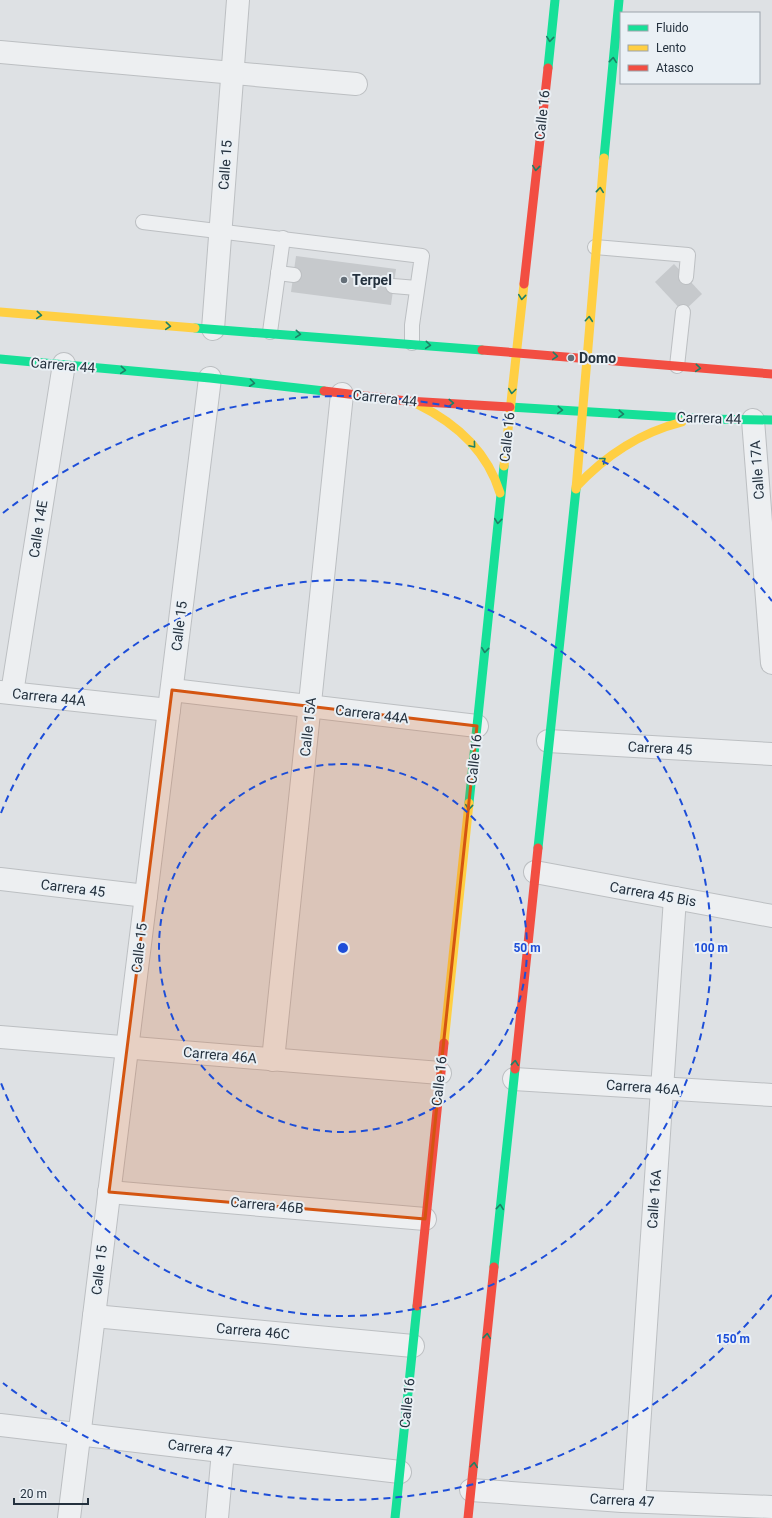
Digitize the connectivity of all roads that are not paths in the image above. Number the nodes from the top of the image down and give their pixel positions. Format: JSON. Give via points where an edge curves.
{"nodes":[{"id":1,"x":238,"y":0,"type":"edge"},
{"id":2,"x":555,"y":0,"type":"edge"},
{"id":3,"x":619,"y":0,"type":"edge"},
{"id":4,"x":0,"y":52,"type":"edge"},
{"id":5,"x":232,"y":73,"type":"junction"},
{"id":6,"x":356,"y":84,"type":"dead end"},
{"id":7,"x":143,"y":222,"type":"dead end"},
{"id":8,"x":221,"y":232,"type":"junction"},
{"id":9,"x":283,"y":238,"type":"junction"},
{"id":10,"x":595,"y":247,"type":"junction"},
{"id":11,"x":278,"y":273,"type":"junction"},
{"id":12,"x":294,"y":275,"type":"dead end"},
{"id":13,"x":686,"y":277,"type":"dead end"},
{"id":14,"x":394,"y":286,"type":"dead end"},
{"id":15,"x":417,"y":288,"type":"junction"},
{"id":16,"x":0,"y":312,"type":"edge"},
{"id":17,"x":683,"y":312,"type":"dead end"},
{"id":18,"x":213,"y":330,"type":"junction"},
{"id":19,"x":270,"y":332,"type":"junction"},
{"id":20,"x":412,"y":343,"type":"junction"},
{"id":21,"x":516,"y":352,"type":"junction"},
{"id":22,"x":585,"y":358,"type":"junction"},
{"id":23,"x":0,"y":359,"type":"edge"},
{"id":24,"x":64,"y":364,"type":"junction"},
{"id":25,"x":678,"y":366,"type":"junction"},
{"id":26,"x":772,"y":374,"type":"edge"},
{"id":27,"x":210,"y":378,"type":"junction"},
{"id":28,"x":342,"y":394,"type":"junction"},
{"id":29,"x":407,"y":401,"type":"junction"},
{"id":30,"x":510,"y":407,"type":"junction"},
{"id":31,"x":582,"y":411,"type":"junction"},
{"id":32,"x":706,"y":419,"type":"junction"},
{"id":33,"x":762,"y":420,"type":"edge"},
{"id":34,"x":576,"y":487,"type":"junction"},
{"id":35,"x":500,"y":496,"type":"junction"},
{"id":36,"x":772,"y":663,"type":"edge"},
{"id":37,"x":6,"y":693,"type":"edge"},
{"id":38,"x":170,"y":700,"type":"junction"},
{"id":39,"x":311,"y":707,"type":"junction"},
{"id":40,"x":477,"y":726,"type":"junction"},
{"id":41,"x":548,"y":741,"type":"junction"},
{"id":42,"x":772,"y":754,"type":"edge"},
{"id":43,"x":535,"y":872,"type":"junction"},
{"id":44,"x":0,"y":879,"type":"edge"},
{"id":45,"x":146,"y":896,"type":"junction"},
{"id":46,"x":675,"y":898,"type":"junction"},
{"id":47,"x":772,"y":916,"type":"edge"},
{"id":48,"x":0,"y":1037,"type":"edge"},
{"id":49,"x":127,"y":1048,"type":"junction"},
{"id":50,"x":273,"y":1060,"type":"junction"},
{"id":51,"x":440,"y":1073,"type":"junction"},
{"id":52,"x":514,"y":1079,"type":"junction"},
{"id":53,"x":662,"y":1088,"type":"junction"},
{"id":54,"x":772,"y":1095,"type":"edge"},
{"id":55,"x":109,"y":1192,"type":"junction"},
{"id":56,"x":425,"y":1219,"type":"junction"},
{"id":57,"x":94,"y":1316,"type":"junction"},
{"id":58,"x":413,"y":1346,"type":"junction"},
{"id":59,"x":0,"y":1425,"type":"edge"},
{"id":60,"x":79,"y":1434,"type":"junction"},
{"id":61,"x":223,"y":1451,"type":"junction"},
{"id":62,"x":400,"y":1472,"type":"junction"},
{"id":63,"x":471,"y":1490,"type":"junction"},
{"id":64,"x":625,"y":1507,"type":"edge"},
{"id":65,"x":772,"y":1507,"type":"edge"},
{"id":66,"x":69,"y":1518,"type":"edge"},
{"id":67,"x":217,"y":1518,"type":"edge"},
{"id":68,"x":395,"y":1518,"type":"edge"},
{"id":69,"x":468,"y":1518,"type":"edge"}],
"edges":[{"from":1,"to":5,"type":"street","name":"Calle 15"},
{"from":2,"to":21,"type":"street","name":"Calle 16","one_way":true},
{"from":10,"to":3,"type":"street","one_way":true},
{"from":4,"to":5,"type":"street"},
{"from":5,"to":6,"type":"street"},
{"from":5,"to":8,"type":"street","name":"Calle 15"},
{"from":7,"to":8,"type":"lane"},
{"from":8,"to":9,"type":"lane"},
{"from":8,"to":18,"type":"street","name":"Calle 15"},
{"from":9,"to":11,"type":"lane"},
{"from":9,"to":15,"type":"lane","via":[[422,256]]},
{"from":10,"to":13,"type":"lane","via":[[688,255]]},
{"from":22,"to":10,"type":"street","one_way":true},
{"from":11,"to":12,"type":"lane"},
{"from":11,"to":19,"type":"lane"},
{"from":14,"to":15,"type":"lane"},
{"from":15,"to":20,"type":"lane"},
{"from":16,"to":18,"type":"street","one_way":true},
{"from":17,"to":25,"type":"lane"},
{"from":18,"to":19,"type":"street"},
{"from":19,"to":20,"type":"street","one_way":true},
{"from":20,"to":21,"type":"street","one_way":true},
{"from":21,"to":22,"type":"street","one_way":true},
{"from":21,"to":30,"type":"street","name":"Calle 16","one_way":true},
{"from":22,"to":25,"type":"street"},
{"from":22,"to":31,"type":"street"},
{"from":23,"to":24,"type":"street","name":"Carrera 44"},
{"from":24,"to":27,"type":"street","name":"Carrera 44","one_way":true},
{"from":24,"to":37,"type":"street","name":"Calle 14E"},
{"from":25,"to":26,"type":"street","one_way":true},
{"from":27,"to":28,"type":"street","name":"Carrera 44","one_way":true},
{"from":27,"to":38,"type":"street","name":"Calle 15"},
{"from":28,"to":29,"type":"street","name":"Carrera 44"},
{"from":28,"to":39,"type":"street","name":"Calle 15A"},
{"from":29,"to":30,"type":"street","name":"Carrera 44","one_way":true},
{"from":29,"to":35,"type":"street","one_way":true,"via":[[439,415],[466,437],[488,465],[498,485]]},
{"from":30,"to":31,"type":"street","name":"Carrera 44","one_way":true},
{"from":30,"to":35,"type":"street","name":"Calle 16"},
{"from":31,"to":32,"type":"street","name":"Carrera 44","one_way":true},
{"from":31,"to":34,"type":"street"},
{"from":32,"to":33,"type":"street","name":"Carrera 44"},
{"from":34,"to":32,"type":"street","one_way":true,"via":[[597,465],[634,439],[676,424]]},
{"from":33,"to":36,"type":"street","name":"Calle 17A"},
{"from":34,"to":41,"type":"street"},
{"from":35,"to":40,"type":"street","name":"Calle 16","one_way":true},
{"from":37,"to":38,"type":"street","name":"Carrera 44A"},
{"from":38,"to":39,"type":"street","name":"Carrera 44A"},
{"from":38,"to":45,"type":"street","name":"Calle 15"},
{"from":39,"to":40,"type":"street","name":"Carrera 44A"},
{"from":39,"to":50,"type":"street","name":"Calle 15A"},
{"from":40,"to":51,"type":"street","name":"Calle 16","one_way":true},
{"from":41,"to":42,"type":"street","name":"Carrera 45"},
{"from":41,"to":43,"type":"street"},
{"from":43,"to":46,"type":"street","name":"Carrera 45 Bis"},
{"from":52,"to":43,"type":"street","one_way":true},
{"from":44,"to":45,"type":"street","name":"Carrera 45"},
{"from":45,"to":49,"type":"street","name":"Calle 15"},
{"from":46,"to":47,"type":"street","name":"Carrera 45 Bis"},
{"from":46,"to":53,"type":"street","name":"Calle 16A"},
{"from":48,"to":49,"type":"street","name":"Carrera 46A"},
{"from":49,"to":50,"type":"street","name":"Carrera 46A"},
{"from":49,"to":55,"type":"street","name":"Calle 15"},
{"from":50,"to":51,"type":"street","name":"Carrera 46A"},
{"from":51,"to":56,"type":"street","name":"Calle 16"},
{"from":52,"to":53,"type":"street","name":"Carrera 46A"},
{"from":63,"to":52,"type":"street","one_way":true},
{"from":53,"to":54,"type":"street","name":"Carrera 46A"},
{"from":53,"to":64,"type":"street","name":"Calle 16A"},
{"from":55,"to":56,"type":"street","name":"Carrera 46B"},
{"from":55,"to":57,"type":"street","name":"Calle 15"},
{"from":56,"to":58,"type":"street","name":"Calle 16"},
{"from":57,"to":58,"type":"street","name":"Carrera 46C"},
{"from":57,"to":60,"type":"street","name":"Calle 15"},
{"from":58,"to":62,"type":"street","name":"Calle 16"},
{"from":59,"to":60,"type":"street","name":"Carrera 47"},
{"from":60,"to":61,"type":"street","name":"Carrera 47"},
{"from":60,"to":66,"type":"street","name":"Calle 15"},
{"from":61,"to":62,"type":"street","name":"Carrera 47"},
{"from":61,"to":67,"type":"street"},
{"from":62,"to":68,"type":"street","name":"Calle 16"},
{"from":63,"to":64,"type":"street","name":"Carrera 47"},
{"from":63,"to":69,"type":"street"},
{"from":64,"to":65,"type":"street","name":"Carrera 47"}]}
